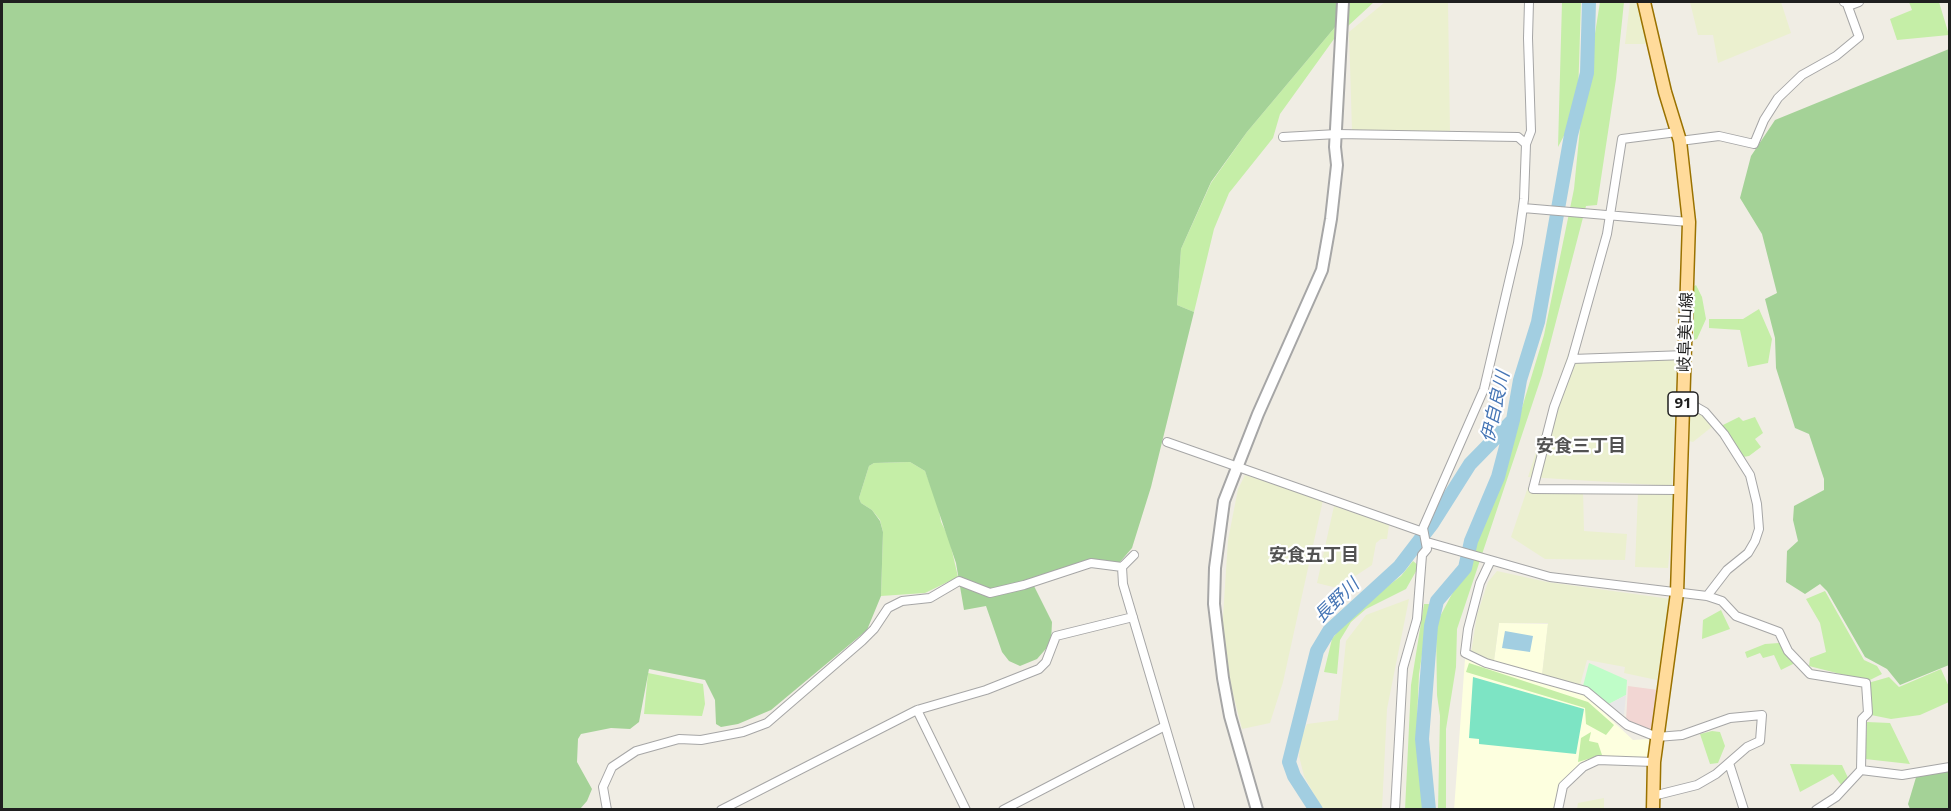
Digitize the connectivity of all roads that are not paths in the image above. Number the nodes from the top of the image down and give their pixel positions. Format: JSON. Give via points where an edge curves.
{"nodes":[{"id":1,"x":1343,"y":2,"type":"edge"},
{"id":2,"x":1529,"y":2,"type":"edge"},
{"id":3,"x":1644,"y":2,"type":"edge"},
{"id":4,"x":1859,"y":2,"type":"edge"},
{"id":5,"x":1845,"y":3,"type":"edge"},
{"id":6,"x":1336,"y":134,"type":"junction"},
{"id":7,"x":1678,"y":136,"type":"junction"},
{"id":8,"x":1283,"y":137,"type":"dead end"},
{"id":9,"x":1526,"y":144,"type":"junction"},
{"id":10,"x":1523,"y":208,"type":"junction"},
{"id":11,"x":1610,"y":213,"type":"junction"},
{"id":12,"x":1689,"y":222,"type":"junction"},
{"id":13,"x":1686,"y":355,"type":"junction"},
{"id":14,"x":1572,"y":358,"type":"junction"},
{"id":15,"x":1684,"y":400,"type":"junction"},
{"id":16,"x":1167,"y":442,"type":"dead end"},
{"id":17,"x":1237,"y":469,"type":"junction"},
{"id":18,"x":1680,"y":490,"type":"junction"},
{"id":19,"x":1423,"y":532,"type":"junction"},
{"id":20,"x":1431,"y":544,"type":"junction"},
{"id":21,"x":1134,"y":555,"type":"dead end"},
{"id":22,"x":1488,"y":561,"type":"junction"},
{"id":23,"x":1122,"y":567,"type":"junction"},
{"id":24,"x":1677,"y":593,"type":"junction"},
{"id":25,"x":1707,"y":597,"type":"junction"},
{"id":26,"x":1133,"y":617,"type":"junction"},
{"id":27,"x":917,"y":710,"type":"junction"},
{"id":28,"x":1165,"y":726,"type":"junction"},
{"id":29,"x":1657,"y":737,"type":"junction"},
{"id":30,"x":1654,"y":762,"type":"junction"},
{"id":31,"x":1729,"y":763,"type":"junction"},
{"id":32,"x":1950,"y":767,"type":"edge"},
{"id":33,"x":1862,"y":770,"type":"junction"},
{"id":34,"x":1653,"y":796,"type":"junction"},
{"id":35,"x":607,"y":810,"type":"edge"},
{"id":36,"x":721,"y":810,"type":"edge"},
{"id":37,"x":966,"y":810,"type":"edge"},
{"id":38,"x":1003,"y":810,"type":"edge"},
{"id":39,"x":1190,"y":810,"type":"edge"},
{"id":40,"x":1257,"y":810,"type":"edge"},
{"id":41,"x":1395,"y":810,"type":"edge"},
{"id":42,"x":1558,"y":810,"type":"edge"},
{"id":43,"x":1653,"y":810,"type":"edge"},
{"id":44,"x":1744,"y":810,"type":"edge"},
{"id":45,"x":1816,"y":810,"type":"edge"}],
"edges":[{"from":1,"to":6,"type":"street"},
{"from":2,"to":9,"type":"street","via":[[1531,131]]},
{"from":3,"to":7,"type":"main road","name":"岐阜美山線","number":"91"},
{"from":4,"to":5,"type":"street"},
{"from":5,"to":7,"type":"street","via":[[1859,37],[1836,56],[1802,75],[1778,98],[1754,144],[1719,136]]},
{"from":6,"to":8,"type":"street"},
{"from":6,"to":9,"type":"street","via":[[1518,137]]},
{"from":6,"to":17,"type":"street","via":[[1334,195],[1322,270]]},
{"from":7,"to":11,"type":"street","via":[[1622,139]]},
{"from":7,"to":12,"type":"main road","name":"岐阜美山線","number":"91"},
{"from":9,"to":10,"type":"street"},
{"from":10,"to":11,"type":"street"},
{"from":10,"to":19,"type":"street","via":[[1508,294],[1484,389],[1429,510]]},
{"from":11,"to":12,"type":"street"},
{"from":11,"to":14,"type":"street"},
{"from":12,"to":13,"type":"main road","name":"岐阜美山線","number":"91"},
{"from":13,"to":14,"type":"street"},
{"from":13,"to":15,"type":"main road","name":"岐阜美山線","number":"91"},
{"from":14,"to":18,"type":"street","via":[[1554,407],[1533,489]]},
{"from":15,"to":18,"type":"main road","name":"岐阜美山線","number":"91"},
{"from":15,"to":25,"type":"street","via":[[1705,412],[1724,434],[1750,475],[1757,504],[1759,529],[1755,541]]},
{"from":16,"to":17,"type":"street"},
{"from":17,"to":19,"type":"street"},
{"from":17,"to":40,"type":"street","via":[[1224,501],[1214,604],[1230,716]]},
{"from":18,"to":24,"type":"main road","name":"岐阜美山線","number":"91"},
{"from":19,"to":20,"type":"street"},
{"from":20,"to":22,"type":"street"},
{"from":20,"to":41,"type":"street","via":[[1422,555],[1418,619],[1403,668]]},
{"from":21,"to":23,"type":"street"},
{"from":22,"to":24,"type":"street","via":[[1550,577]]},
{"from":22,"to":29,"type":"street","via":[[1465,653],[1486,663],[1586,691],[1627,726]]},
{"from":23,"to":26,"type":"street"},
{"from":23,"to":35,"type":"street","via":[[1091,563],[990,593],[959,581],[930,598],[888,608],[862,641],[767,723],[743,732],[701,740],[679,739],[636,751],[612,767],[603,787]]},
{"from":24,"to":25,"type":"street"},
{"from":24,"to":29,"type":"main road","name":"岐阜美山線","number":"91"},
{"from":25,"to":33,"type":"street","via":[[1722,601],[1736,616],[1779,632],[1788,651],[1810,674],[1866,683],[1868,713],[1862,719]]},
{"from":26,"to":27,"type":"street","via":[[1056,636],[1046,662],[1039,669],[986,690]]},
{"from":26,"to":28,"type":"street"},
{"from":27,"to":36,"type":"street"},
{"from":27,"to":37,"type":"street"},
{"from":28,"to":38,"type":"street"},
{"from":28,"to":39,"type":"street"},
{"from":29,"to":30,"type":"main road","name":"岐阜美山線","number":"91"},
{"from":29,"to":31,"type":"street","via":[[1682,735],[1730,718],[1762,716],[1760,741]]},
{"from":30,"to":34,"type":"main road","name":"岐阜美山線","number":"91"},
{"from":30,"to":42,"type":"street","via":[[1598,760],[1583,767],[1563,786]]},
{"from":31,"to":34,"type":"street","via":[[1697,785]]},
{"from":31,"to":44,"type":"street"},
{"from":32,"to":33,"type":"street","via":[[1902,774]]},
{"from":33,"to":45,"type":"street","via":[[1836,797]]},
{"from":34,"to":43,"type":"main road","name":"岐阜美山線","number":"91"}]}
